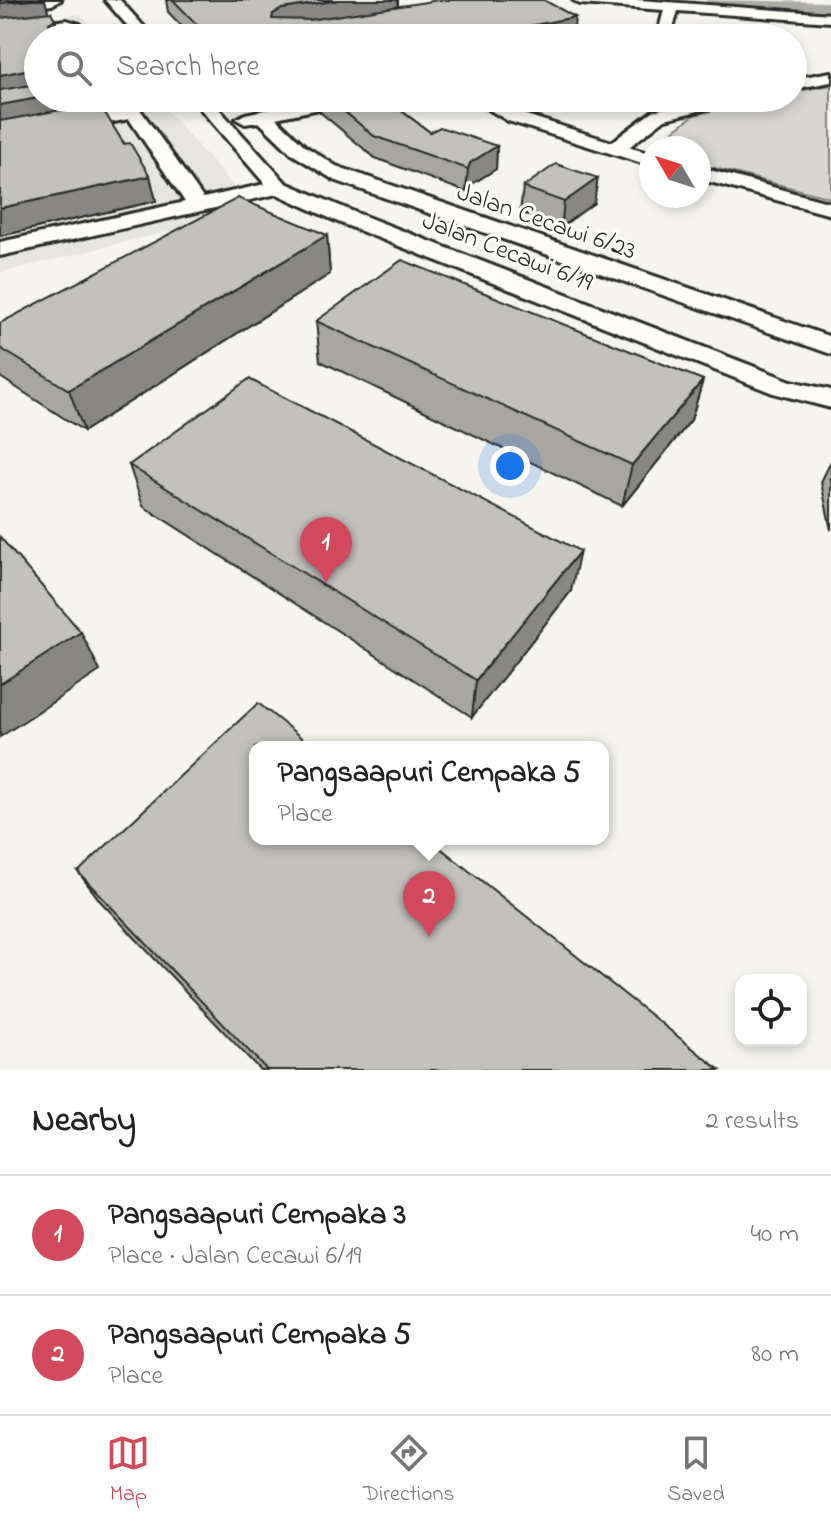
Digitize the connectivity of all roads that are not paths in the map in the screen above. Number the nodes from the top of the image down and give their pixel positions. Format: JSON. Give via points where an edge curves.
{"nodes":[{"id":1,"x":52,"y":0,"type":"edge"},
{"id":2,"x":112,"y":0,"type":"edge"},
{"id":3,"x":580,"y":0,"type":"edge"},
{"id":4,"x":672,"y":7,"type":"junction"},
{"id":5,"x":0,"y":8,"type":"edge"},
{"id":6,"x":831,"y":18,"type":"edge"},
{"id":7,"x":133,"y":24,"type":"edge"},
{"id":8,"x":668,"y":24,"type":"edge"},
{"id":9,"x":24,"y":30,"type":"edge"},
{"id":10,"x":0,"y":33,"type":"edge"},
{"id":11,"x":831,"y":77,"type":"edge"},
{"id":12,"x":807,"y":81,"type":"edge"},
{"id":13,"x":105,"y":112,"type":"edge"},
{"id":14,"x":132,"y":112,"type":"edge"},
{"id":15,"x":212,"y":112,"type":"edge"},
{"id":16,"x":280,"y":112,"type":"edge"},
{"id":17,"x":505,"y":112,"type":"edge"},
{"id":18,"x":672,"y":112,"type":"edge"},
{"id":19,"x":256,"y":117,"type":"junction"},
{"id":20,"x":222,"y":123,"type":"junction"},
{"id":21,"x":0,"y":139,"type":"edge"},
{"id":22,"x":615,"y":149,"type":"junction"},
{"id":23,"x":639,"y":156,"type":"edge"},
{"id":24,"x":711,"y":176,"type":"edge"},
{"id":25,"x":279,"y":187,"type":"junction"},
{"id":26,"x":196,"y":203,"type":"junction"},
{"id":27,"x":831,"y":209,"type":"edge"},
{"id":28,"x":0,"y":249,"type":"edge"},
{"id":29,"x":831,"y":346,"type":"edge"},
{"id":30,"x":831,"y":399,"type":"edge"}],
"edges":[{"from":1,"to":5,"type":"street"},
{"from":2,"to":7,"type":"street"},
{"from":3,"to":4,"type":"street"},
{"from":4,"to":6,"type":"street"},
{"from":4,"to":8,"type":"street"},
{"from":9,"to":10,"type":"street"},
{"from":11,"to":12,"type":"street"},
{"from":13,"to":21,"type":"street"},
{"from":14,"to":26,"type":"street"},
{"from":15,"to":20,"type":"street","name":"Jalan Cecawi 6/19"},
{"from":16,"to":19,"type":"street"},
{"from":17,"to":22,"type":"street"},
{"from":18,"to":22,"type":"street","via":[[659,115]]},
{"from":19,"to":20,"type":"street"},
{"from":19,"to":29,"type":"street","name":"Jalan Cecawi 6/23","via":[[312,163],[341,176]]},
{"from":20,"to":25,"type":"street","name":"Jalan Cecawi 6/19"},
{"from":22,"to":23,"type":"street"},
{"from":24,"to":27,"type":"street"},
{"from":25,"to":26,"type":"street"},
{"from":25,"to":30,"type":"street","name":"Jalan Cecawi 6/19","via":[[769,381]]},
{"from":26,"to":28,"type":"street"}]}
